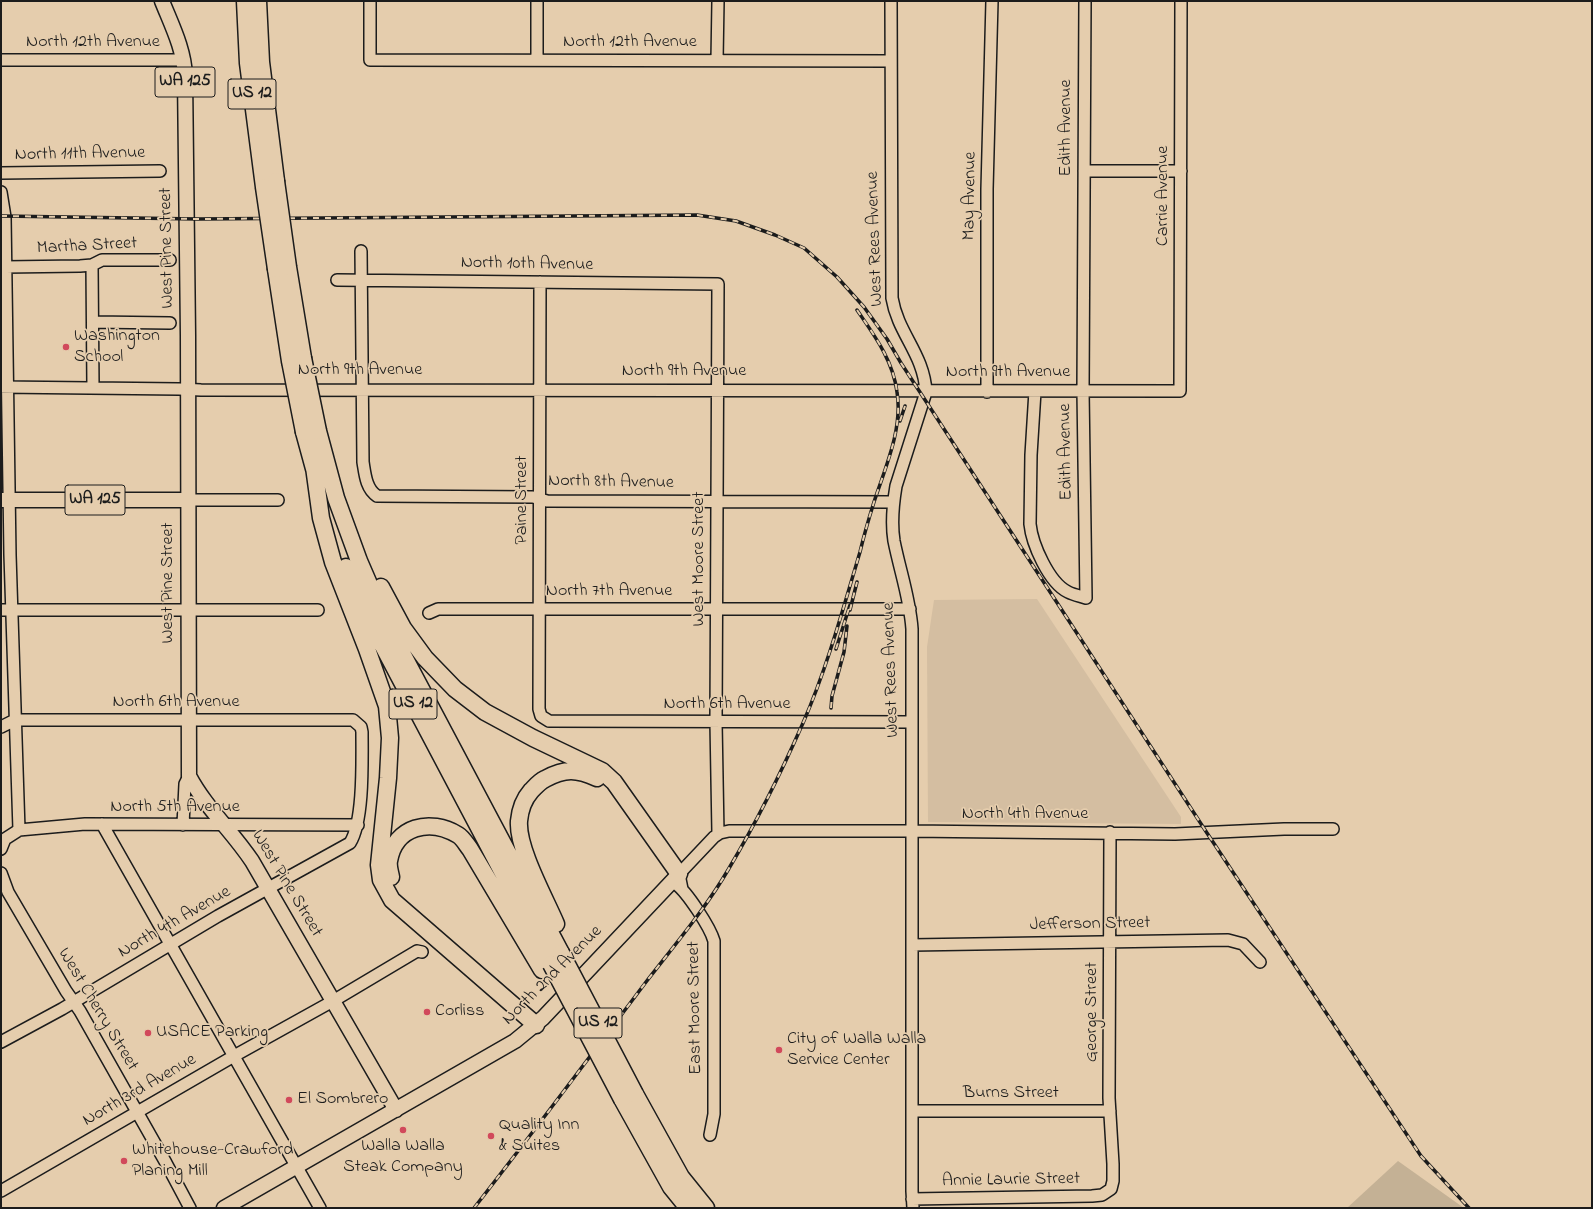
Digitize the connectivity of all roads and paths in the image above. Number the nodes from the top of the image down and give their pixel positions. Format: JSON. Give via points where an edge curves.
{"nodes":[{"id":1,"x":162,"y":1,"type":"edge"},
{"id":2,"x":245,"y":1,"type":"edge"},
{"id":3,"x":258,"y":1,"type":"edge"},
{"id":4,"x":370,"y":1,"type":"edge"},
{"id":5,"x":537,"y":1,"type":"edge"},
{"id":6,"x":718,"y":1,"type":"edge"},
{"id":7,"x":891,"y":1,"type":"edge"},
{"id":8,"x":992,"y":1,"type":"edge"},
{"id":9,"x":1085,"y":1,"type":"edge"},
{"id":10,"x":1181,"y":1,"type":"edge"},
{"id":11,"x":1,"y":60,"type":"edge"},
{"id":12,"x":184,"y":60,"type":"junction"},
{"id":13,"x":537,"y":60,"type":"junction"},
{"id":14,"x":717,"y":60,"type":"junction"},
{"id":15,"x":891,"y":62,"type":"junction"},
{"id":16,"x":160,"y":171,"type":"dead end"},
{"id":17,"x":1084,"y":171,"type":"junction"},
{"id":18,"x":1181,"y":171,"type":"junction"},
{"id":19,"x":1,"y":173,"type":"edge"},
{"id":20,"x":270,"y":184,"type":"junction"},
{"id":21,"x":1,"y":192,"type":"edge"},
{"id":22,"x":361,"y":251,"type":"dead end"},
{"id":23,"x":170,"y":260,"type":"dead end"},
{"id":24,"x":92,"y":264,"type":"junction"},
{"id":25,"x":5,"y":267,"type":"junction"},
{"id":26,"x":337,"y":280,"type":"dead end"},
{"id":27,"x":361,"y":280,"type":"junction"},
{"id":28,"x":540,"y":282,"type":"junction"},
{"id":29,"x":718,"y":284,"type":"joint"},
{"id":30,"x":93,"y":322,"type":"junction"},
{"id":31,"x":170,"y":323,"type":"dead end"},
{"id":32,"x":4,"y":387,"type":"edge"},
{"id":33,"x":93,"y":388,"type":"junction"},
{"id":34,"x":188,"y":390,"type":"junction"},
{"id":35,"x":362,"y":390,"type":"junction"},
{"id":36,"x":540,"y":391,"type":"junction"},
{"id":37,"x":717,"y":391,"type":"junction"},
{"id":38,"x":1035,"y":391,"type":"junction"},
{"id":39,"x":1083,"y":391,"type":"junction"},
{"id":40,"x":1180,"y":391,"type":"joint"},
{"id":41,"x":926,"y":392,"type":"junction"},
{"id":42,"x":987,"y":392,"type":"junction"},
{"id":43,"x":319,"y":464,"type":"junction"},
{"id":44,"x":540,"y":499,"type":"junction"},
{"id":45,"x":5,"y":500,"type":"edge"},
{"id":46,"x":188,"y":500,"type":"junction"},
{"id":47,"x":278,"y":500,"type":"dead end"},
{"id":48,"x":717,"y":501,"type":"junction"},
{"id":49,"x":893,"y":502,"type":"junction"},
{"id":50,"x":539,"y":609,"type":"junction"},
{"id":51,"x":716,"y":609,"type":"junction"},
{"id":52,"x":910,"y":609,"type":"junction"},
{"id":53,"x":6,"y":610,"type":"edge"},
{"id":54,"x":188,"y":610,"type":"junction"},
{"id":55,"x":318,"y":610,"type":"dead end"},
{"id":56,"x":429,"y":613,"type":"dead end"},
{"id":57,"x":543,"y":718,"type":"joint"},
{"id":58,"x":15,"y":720,"type":"junction"},
{"id":59,"x":188,"y":720,"type":"junction"},
{"id":60,"x":716,"y":722,"type":"junction"},
{"id":61,"x":912,"y":722,"type":"junction"},
{"id":62,"x":1,"y":727,"type":"edge"},
{"id":63,"x":189,"y":776,"type":"junction"},
{"id":64,"x":102,"y":824,"type":"junction"},
{"id":65,"x":184,"y":825,"type":"junction"},
{"id":66,"x":358,"y":825,"type":"junction"},
{"id":67,"x":225,"y":826,"type":"junction"},
{"id":68,"x":1333,"y":829,"type":"dead end"},
{"id":69,"x":18,"y":830,"type":"junction"},
{"id":70,"x":911,"y":831,"type":"junction"},
{"id":71,"x":1110,"y":832,"type":"junction"},
{"id":72,"x":718,"y":834,"type":"junction"},
{"id":73,"x":1,"y":849,"type":"edge"},
{"id":74,"x":1,"y":873,"type":"edge"},
{"id":75,"x":678,"y":881,"type":"junction"},
{"id":76,"x":269,"y":889,"type":"junction"},
{"id":77,"x":5,"y":894,"type":"edge"},
{"id":78,"x":1110,"y":941,"type":"junction"},
{"id":79,"x":170,"y":944,"type":"junction"},
{"id":80,"x":912,"y":944,"type":"junction"},
{"id":81,"x":422,"y":952,"type":"dead end"},
{"id":82,"x":555,"y":959,"type":"junction"},
{"id":83,"x":1260,"y":962,"type":"dead end"},
{"id":84,"x":73,"y":1001,"type":"junction"},
{"id":85,"x":333,"y":1001,"type":"junction"},
{"id":86,"x":540,"y":1021,"type":"junction"},
{"id":87,"x":1,"y":1042,"type":"edge"},
{"id":88,"x":234,"y":1056,"type":"junction"},
{"id":89,"x":629,"y":1096,"type":"junction"},
{"id":90,"x":396,"y":1110,"type":"junction"},
{"id":91,"x":912,"y":1111,"type":"junction"},
{"id":92,"x":1110,"y":1111,"type":"junction"},
{"id":93,"x":137,"y":1113,"type":"junction"},
{"id":94,"x":710,"y":1135,"type":"dead end"},
{"id":95,"x":297,"y":1166,"type":"junction"},
{"id":96,"x":1,"y":1191,"type":"edge"},
{"id":97,"x":1109,"y":1191,"type":"joint"},
{"id":98,"x":913,"y":1204,"type":"edge"},
{"id":99,"x":190,"y":1208,"type":"edge"},
{"id":100,"x":224,"y":1208,"type":"edge"},
{"id":101,"x":320,"y":1208,"type":"edge"},
{"id":102,"x":688,"y":1208,"type":"edge"},
{"id":103,"x":706,"y":1208,"type":"edge"}],
"edges":[{"from":1,"to":12,"type":"main road","name":"West Pine Street","number":"WA 125"},
{"from":2,"to":20,"type":"highway","number":"US 12","via":[[248,64]]},
{"from":3,"to":20,"type":"highway","number":"US 12"},
{"from":4,"to":13,"type":"street","name":"North 12th Avenue","via":[[370,60]]},
{"from":5,"to":13,"type":"street"},
{"from":6,"to":14,"type":"street"},
{"from":7,"to":15,"type":"street","name":"West Rees Avenue"},
{"from":8,"to":42,"type":"street","name":"May Avenue","via":[[987,189]]},
{"from":9,"to":17,"type":"street","name":"Edith Avenue"},
{"from":10,"to":18,"type":"street","name":"Carrie Avenue"},
{"from":11,"to":12,"type":"street","name":"North 12th Avenue"},
{"from":12,"to":34,"type":"main road","name":"West Pine Street","number":"WA 125"},
{"from":13,"to":14,"type":"street","name":"North 12th Avenue"},
{"from":14,"to":15,"type":"street","name":"North 12th Avenue"},
{"from":15,"to":41,"type":"street","name":"West Rees Avenue","via":[[892,298],[897,320],[922,368]]},
{"from":16,"to":19,"type":"street","name":"North 11th Avenue"},
{"from":17,"to":18,"type":"street"},
{"from":17,"to":39,"type":"street","name":"Edith Avenue"},
{"from":18,"to":40,"type":"street","name":"Carrie Avenue"},
{"from":20,"to":43,"type":"highway","number":"US 12","bridge":true,"via":[[297,359]]},
{"from":21,"to":25,"type":"street","via":[[5,216]]},
{"from":22,"to":27,"type":"street"},
{"from":23,"to":24,"type":"street","name":"Martha Street","via":[[102,260]]},
{"from":24,"to":25,"type":"street","name":"Martha Street"},
{"from":24,"to":30,"type":"street"},
{"from":25,"to":32,"type":"street"},
{"from":26,"to":27,"type":"street","name":"North 10th Avenue"},
{"from":27,"to":28,"type":"street","name":"North 10th Avenue"},
{"from":27,"to":35,"type":"street"},
{"from":28,"to":29,"type":"street","name":"North 10th Avenue"},
{"from":28,"to":36,"type":"street","name":"Paine Street"},
{"from":29,"to":37,"type":"street","name":"West Moore Street"},
{"from":30,"to":31,"type":"street"},
{"from":30,"to":33,"type":"street"},
{"from":32,"to":33,"type":"street","name":"North 9th Avenue"},
{"from":32,"to":45,"type":"street"},
{"from":33,"to":34,"type":"street","name":"North 9th Avenue"},
{"from":34,"to":35,"type":"street","name":"North 9th Avenue"},
{"from":34,"to":46,"type":"main road","name":"West Pine Street","number":"WA 125"},
{"from":35,"to":36,"type":"street","name":"North 9th Avenue"},
{"from":35,"to":44,"type":"street","name":"North 8th Avenue","via":[[363,462],[371,491],[377,496]]},
{"from":36,"to":37,"type":"street","name":"North 9th Avenue"},
{"from":36,"to":44,"type":"street","name":"Paine Street"},
{"from":37,"to":41,"type":"street","name":"North 9th Avenue"},
{"from":37,"to":48,"type":"street","name":"West Moore Street"},
{"from":38,"to":39,"type":"street","name":"North 9th Avenue"},
{"from":38,"to":39,"type":"street","name":"Edith Avenue","via":[[1031,455],[1031,532],[1048,570],[1059,585],[1068,592],[1086,598]]},
{"from":38,"to":42,"type":"street","name":"North 9th Avenue"},
{"from":39,"to":40,"type":"street","name":"North 9th Avenue"},
{"from":41,"to":42,"type":"street","name":"North 9th Avenue"},
{"from":41,"to":49,"type":"street","name":"West Rees Avenue"},
{"from":43,"to":75,"type":"highway","via":[[342,491],[360,542],[389,603],[425,658],[455,688],[485,712],[602,771],[614,782]]},
{"from":43,"to":82,"type":"highway","number":"US 12","via":[[336,498],[385,621]]},
{"from":43,"to":86,"type":"highway","via":[[321,518],[334,562],[387,706],[390,738],[379,865],[381,880],[392,900]]},
{"from":44,"to":48,"type":"street","name":"North 8th Avenue"},
{"from":44,"to":50,"type":"street","name":"Paine Street"},
{"from":45,"to":46,"type":"main road","number":"WA 125"},
{"from":45,"to":53,"type":"street"},
{"from":46,"to":47,"type":"street"},
{"from":46,"to":54,"type":"main road","name":"West Pine Street"},
{"from":48,"to":49,"type":"street","name":"North 8th Avenue"},
{"from":48,"to":51,"type":"street","name":"West Moore Street"},
{"from":49,"to":52,"type":"street","name":"West Rees Avenue","via":[[894,542]]},
{"from":50,"to":51,"type":"street","name":"North 7th Avenue"},
{"from":50,"to":56,"type":"street","name":"North 7th Avenue","via":[[438,609]]},
{"from":50,"to":57,"type":"street","name":"Paine Street","via":[[539,709]]},
{"from":51,"to":52,"type":"street","name":"North 7th Avenue"},
{"from":51,"to":60,"type":"street","name":"West Moore Street"},
{"from":52,"to":61,"type":"street","name":"West Rees Avenue"},
{"from":53,"to":54,"type":"street"},
{"from":53,"to":58,"type":"street"},
{"from":54,"to":55,"type":"street"},
{"from":54,"to":59,"type":"main road","name":"West Pine Street"},
{"from":57,"to":60,"type":"street","name":"North 6th Avenue","via":[[549,721]]},
{"from":58,"to":59,"type":"street","name":"North 6th Avenue"},
{"from":58,"to":62,"type":"street","name":"North 6th Avenue"},
{"from":58,"to":69,"type":"street"},
{"from":59,"to":63,"type":"main road","name":"West Pine Street"},
{"from":59,"to":66,"type":"street","name":"North 6th Avenue","via":[[353,720],[361,727],[362,732]]},
{"from":60,"to":61,"type":"street","name":"North 6th Avenue"},
{"from":60,"to":72,"type":"street","name":"West Moore Street"},
{"from":61,"to":70,"type":"street","name":"West Rees Avenue"},
{"from":63,"to":65,"type":"street","via":[[185,784]]},
{"from":63,"to":67,"type":"main road","name":"West Pine Street","via":[[200,795]]},
{"from":64,"to":65,"type":"street","name":"North 5th Avenue"},
{"from":64,"to":69,"type":"street","name":"North 5th Avenue"},
{"from":64,"to":79,"type":"street"},
{"from":65,"to":67,"type":"street","name":"North 5th Avenue"},
{"from":66,"to":67,"type":"street","name":"North 5th Avenue"},
{"from":66,"to":76,"type":"street","name":"North 4th Avenue","via":[[350,843]]},
{"from":67,"to":76,"type":"main road","name":"West Pine Street","via":[[244,849]]},
{"from":68,"to":71,"type":"street","name":"North 4th Avenue","via":[[1175,834]]},
{"from":69,"to":73,"type":"street","via":[[5,839]]},
{"from":70,"to":71,"type":"street","name":"North 4th Avenue"},
{"from":70,"to":72,"type":"street","name":"North 4th Avenue","via":[[734,831]]},
{"from":70,"to":80,"type":"street","name":"West Rees Avenue"},
{"from":71,"to":78,"type":"street","name":"George Street"},
{"from":72,"to":75,"type":"street","name":"North 2nd Avenue"},
{"from":74,"to":77,"type":"street"},
{"from":75,"to":82,"type":"highway","via":[[612,791],[598,779],[583,772],[568,770],[540,781],[522,806],[519,821],[520,839],[533,872]]},
{"from":75,"to":86,"type":"main road","name":"North 2nd Avenue"},
{"from":75,"to":94,"type":"street","name":"East Moore Street","via":[[711,932],[714,941],[714,1114]]},
{"from":76,"to":79,"type":"street","name":"North 4th Avenue"},
{"from":76,"to":85,"type":"main road","name":"West Pine Street"},
{"from":77,"to":84,"type":"street","name":"West Cherry Street"},
{"from":78,"to":80,"type":"street","name":"Jefferson Street"},
{"from":78,"to":83,"type":"street","name":"Jefferson Street","via":[[1238,942],[1248,947]]},
{"from":78,"to":92,"type":"street","name":"George Street"},
{"from":79,"to":84,"type":"street","name":"North 4th Avenue"},
{"from":79,"to":88,"type":"street"},
{"from":80,"to":91,"type":"street","name":"West Rees Avenue"},
{"from":81,"to":85,"type":"street","name":"North 3rd Avenue","via":[[417,951]]},
{"from":82,"to":86,"type":"highway","via":[[459,835],[426,825],[407,831],[396,842],[389,862],[391,880],[404,900]]},
{"from":82,"to":89,"type":"highway","number":"US 12","bridge":true},
{"from":82,"to":89,"type":"highway","number":"US 12","bridge":true,"via":[[595,1018]]},
{"from":84,"to":87,"type":"street","name":"North 4th Avenue"},
{"from":84,"to":93,"type":"street","name":"West Cherry Street"},
{"from":85,"to":88,"type":"street","name":"North 3rd Avenue"},
{"from":85,"to":90,"type":"main road","name":"West Pine Street"},
{"from":86,"to":90,"type":"main road","name":"North 2nd Avenue","via":[[509,1046]]},
{"from":88,"to":93,"type":"street","name":"North 3rd Avenue"},
{"from":88,"to":95,"type":"street"},
{"from":89,"to":102,"type":"highway","number":"US 12","via":[[670,1187]]},
{"from":89,"to":103,"type":"highway","number":"US 12","via":[[681,1177]]},
{"from":90,"to":95,"type":"main road","name":"North 2nd Avenue"},
{"from":91,"to":92,"type":"street","name":"Burns Street"},
{"from":91,"to":98,"type":"street","name":"West Rees Avenue"},
{"from":92,"to":97,"type":"street","name":"George Street","via":[[1113,1181]]},
{"from":93,"to":96,"type":"street","name":"North 3rd Avenue"},
{"from":93,"to":99,"type":"street","name":"West Cherry Street"},
{"from":95,"to":100,"type":"main road","name":"North 2nd Avenue"},
{"from":95,"to":101,"type":"street"},
{"from":97,"to":98,"type":"street","name":"Annie Laurie Street","via":[[1092,1196]]}]}
